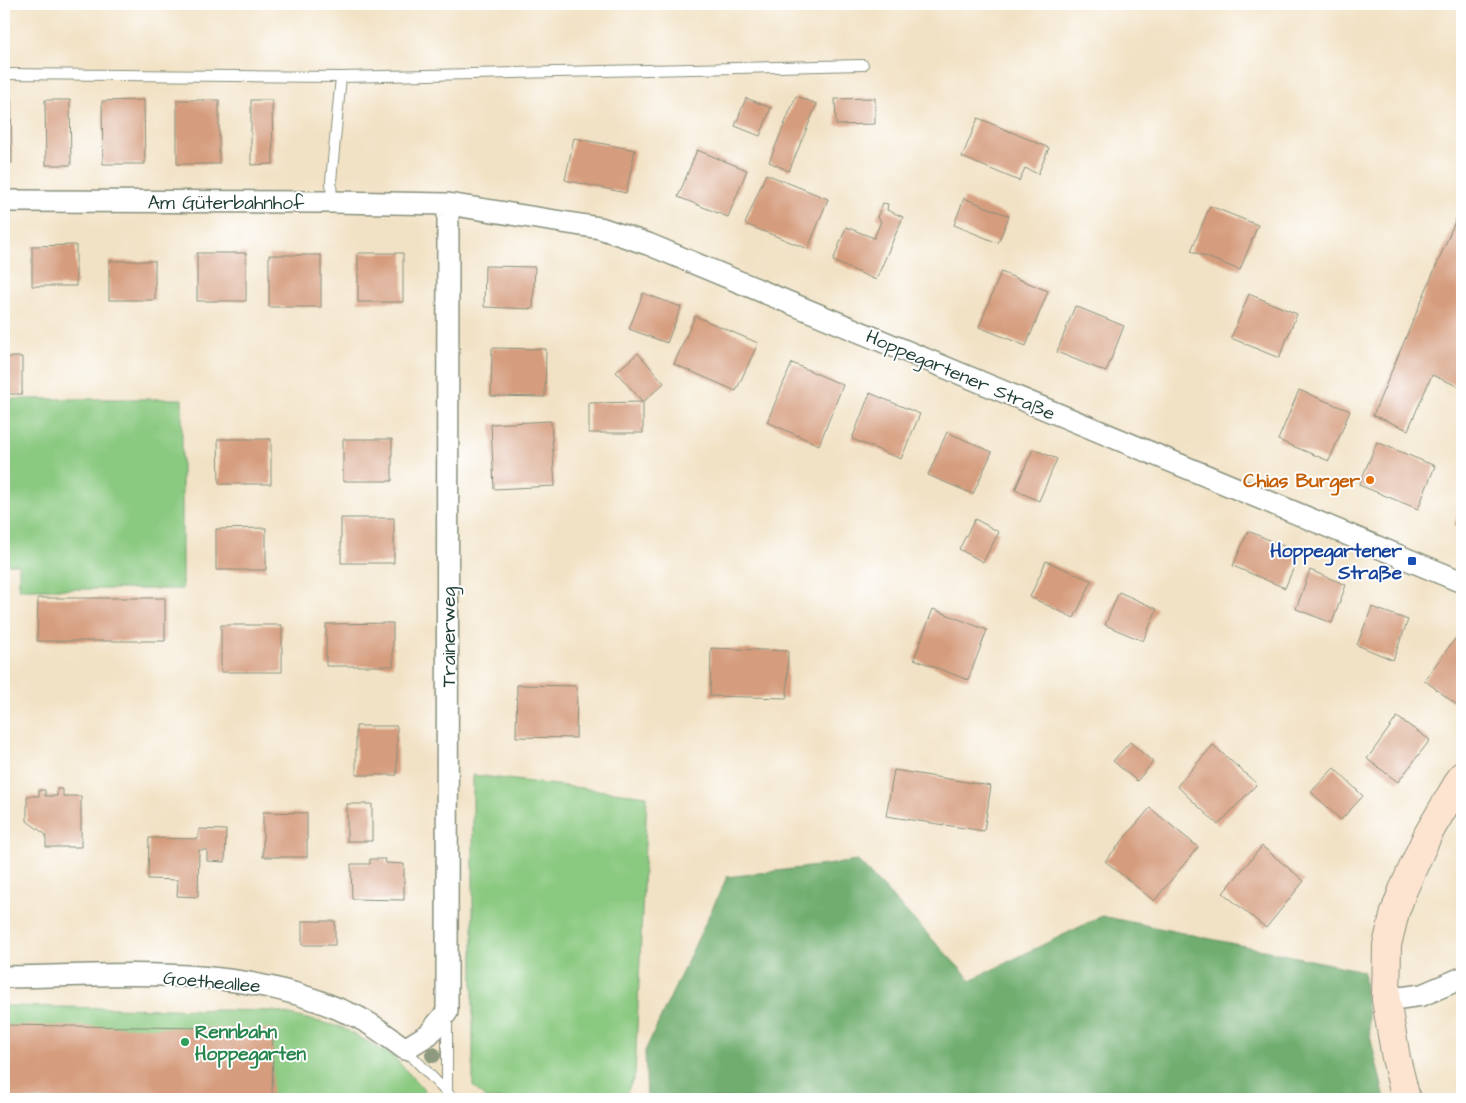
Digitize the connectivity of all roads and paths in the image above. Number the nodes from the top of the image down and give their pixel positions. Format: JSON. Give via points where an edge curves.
{"nodes":[{"id":1,"x":863,"y":65,"type":"dead end"},
{"id":2,"x":4,"y":74,"type":"edge"},
{"id":3,"x":340,"y":77,"type":"junction"},
{"id":4,"x":4,"y":202,"type":"edge"},
{"id":5,"x":332,"y":202,"type":"junction"},
{"id":6,"x":448,"y":204,"type":"junction"},
{"id":7,"x":1462,"y":582,"type":"edge"},
{"id":8,"x":1462,"y":776,"type":"edge"},
{"id":9,"x":4,"y":977,"type":"edge"},
{"id":10,"x":1462,"y":978,"type":"edge"},
{"id":11,"x":1386,"y":1000,"type":"junction"},
{"id":12,"x":447,"y":1012,"type":"junction"},
{"id":13,"x":405,"y":1049,"type":"junction"},
{"id":14,"x":450,"y":1096,"type":"edge"},
{"id":15,"x":1406,"y":1099,"type":"edge"}],
"edges":[{"from":1,"to":3,"type":"lane"},
{"from":2,"to":3,"type":"lane"},
{"from":3,"to":5,"type":"lane"},
{"from":4,"to":5,"type":"street","name":"Am Güterbahnhof"},
{"from":5,"to":6,"type":"street","name":"Am Güterbahnhof"},
{"from":6,"to":7,"type":"street","name":"Hoppegartener Straße","via":[[600,228],[648,244]]},
{"from":6,"to":12,"type":"street","name":"Trainerweg"},
{"from":8,"to":11,"type":"street","via":[[1428,834],[1398,904],[1388,945]]},
{"from":9,"to":13,"type":"street","name":"Goetheallee","via":[[170,975],[272,986],[316,999],[362,1019]]},
{"from":10,"to":11,"type":"street","via":[[1422,995]]},
{"from":11,"to":15,"type":"street"},
{"from":12,"to":13,"type":"street","via":[[429,1034]]},
{"from":12,"to":14,"type":"lane"},
{"from":13,"to":14,"type":"lane"}]}
